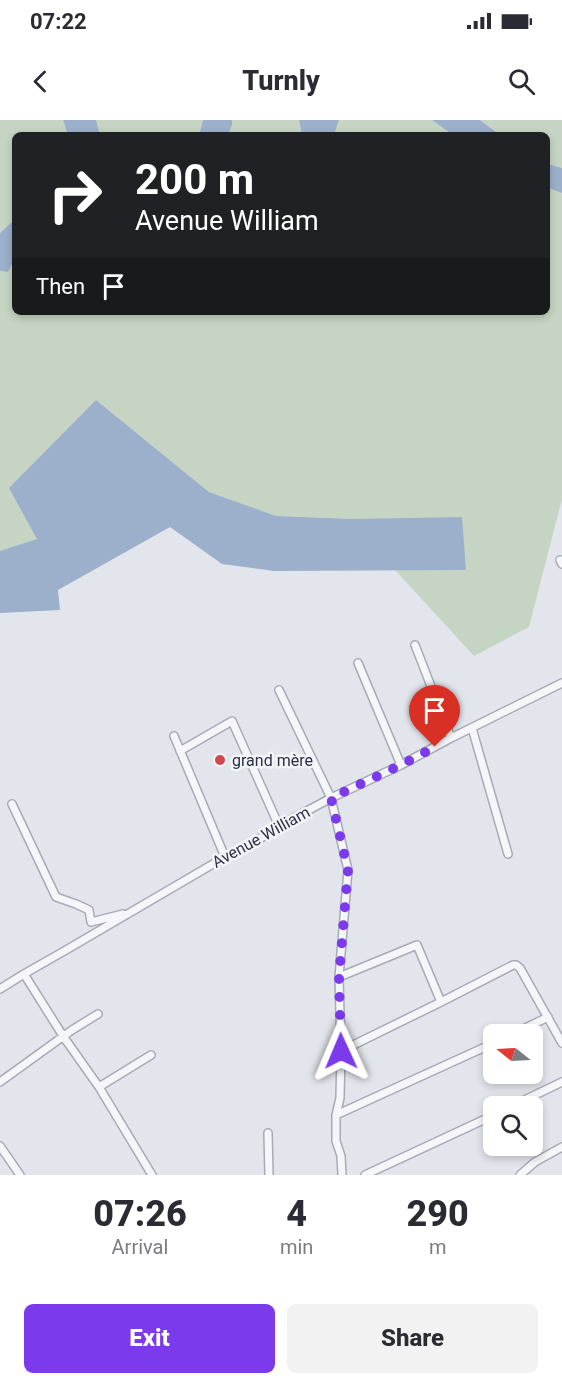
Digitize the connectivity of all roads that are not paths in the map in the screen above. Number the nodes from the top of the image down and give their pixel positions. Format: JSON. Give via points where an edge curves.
{"nodes":[{"id":1,"x":415,"y":645,"type":"dead end"},
{"id":2,"x":358,"y":663,"type":"dead end"},
{"id":3,"x":562,"y":683,"type":"edge"},
{"id":4,"x":279,"y":690,"type":"dead end"},
{"id":5,"x":472,"y":728,"type":"junction"},
{"id":6,"x":174,"y":736,"type":"dead end"},
{"id":7,"x":451,"y":738,"type":"junction"},
{"id":8,"x":180,"y":751,"type":"junction"},
{"id":9,"x":401,"y":765,"type":"junction"},
{"id":10,"x":331,"y":798,"type":"junction"},
{"id":11,"x":12,"y":804,"type":"dead end"},
{"id":12,"x":279,"y":826,"type":"junction"},
{"id":13,"x":508,"y":855,"type":"dead end"},
{"id":14,"x":225,"y":857,"type":"junction"},
{"id":15,"x":131,"y":913,"type":"junction"},
{"id":16,"x":24,"y":974,"type":"junction"},
{"id":17,"x":339,"y":977,"type":"junction"},
{"id":18,"x":0,"y":989,"type":"edge"},
{"id":19,"x":441,"y":1002,"type":"junction"},
{"id":20,"x":98,"y":1014,"type":"dead end"},
{"id":21,"x":548,"y":1017,"type":"junction"},
{"id":22,"x":534,"y":1024,"type":"edge"},
{"id":23,"x":63,"y":1036,"type":"junction"},
{"id":24,"x":562,"y":1043,"type":"edge"},
{"id":25,"x":483,"y":1048,"type":"edge"},
{"id":26,"x":341,"y":1051,"type":"junction"},
{"id":27,"x":151,"y":1055,"type":"dead end"},
{"id":28,"x":0,"y":1082,"type":"edge"},
{"id":29,"x":562,"y":1082,"type":"edge"},
{"id":30,"x":99,"y":1087,"type":"junction"},
{"id":31,"x":533,"y":1096,"type":"edge"},
{"id":32,"x":336,"y":1115,"type":"junction"},
{"id":33,"x":483,"y":1120,"type":"edge"},
{"id":34,"x":268,"y":1133,"type":"dead end"},
{"id":35,"x":562,"y":1147,"type":"edge"},
{"id":36,"x":1,"y":1149,"type":"edge"},
{"id":37,"x":20,"y":1175,"type":"edge"},
{"id":38,"x":153,"y":1175,"type":"edge"},
{"id":39,"x":269,"y":1175,"type":"edge"},
{"id":40,"x":342,"y":1175,"type":"edge"},
{"id":41,"x":365,"y":1175,"type":"edge"},
{"id":42,"x":520,"y":1175,"type":"edge"}],
"edges":[{"from":1,"to":7,"type":"street"},
{"from":2,"to":9,"type":"street"},
{"from":3,"to":5,"type":"street","name":"Avenue William"},
{"from":4,"to":10,"type":"street"},
{"from":5,"to":7,"type":"street","name":"Avenue William"},
{"from":5,"to":13,"type":"street"},
{"from":6,"to":8,"type":"street"},
{"from":7,"to":9,"type":"street","name":"Avenue William"},
{"from":8,"to":12,"type":"street","via":[[232,721]]},
{"from":8,"to":14,"type":"street"},
{"from":9,"to":10,"type":"street","name":"Avenue William"},
{"from":10,"to":12,"type":"street","name":"Avenue William"},
{"from":10,"to":17,"type":"street","via":[[348,870]]},
{"from":11,"to":15,"type":"street","via":[[56,897],[89,910],[91,922]]},
{"from":12,"to":14,"type":"street","name":"Avenue William"},
{"from":14,"to":15,"type":"street","name":"Avenue William"},
{"from":15,"to":16,"type":"street","name":"Avenue William"},
{"from":16,"to":18,"type":"street","name":"Avenue William"},
{"from":16,"to":23,"type":"street"},
{"from":17,"to":19,"type":"street","via":[[417,945]]},
{"from":17,"to":26,"type":"street"},
{"from":19,"to":21,"type":"street","via":[[516,965]]},
{"from":19,"to":26,"type":"street"},
{"from":20,"to":23,"type":"street"},
{"from":21,"to":22,"type":"street"},
{"from":21,"to":24,"type":"street"},
{"from":23,"to":28,"type":"street"},
{"from":23,"to":30,"type":"street"},
{"from":25,"to":32,"type":"street"},
{"from":26,"to":32,"type":"street"},
{"from":27,"to":30,"type":"street"},
{"from":29,"to":31,"type":"street"},
{"from":30,"to":38,"type":"street"},
{"from":32,"to":40,"type":"street"},
{"from":33,"to":41,"type":"street"},
{"from":34,"to":39,"type":"street"},
{"from":35,"to":42,"type":"street"},
{"from":36,"to":37,"type":"street"}]}
